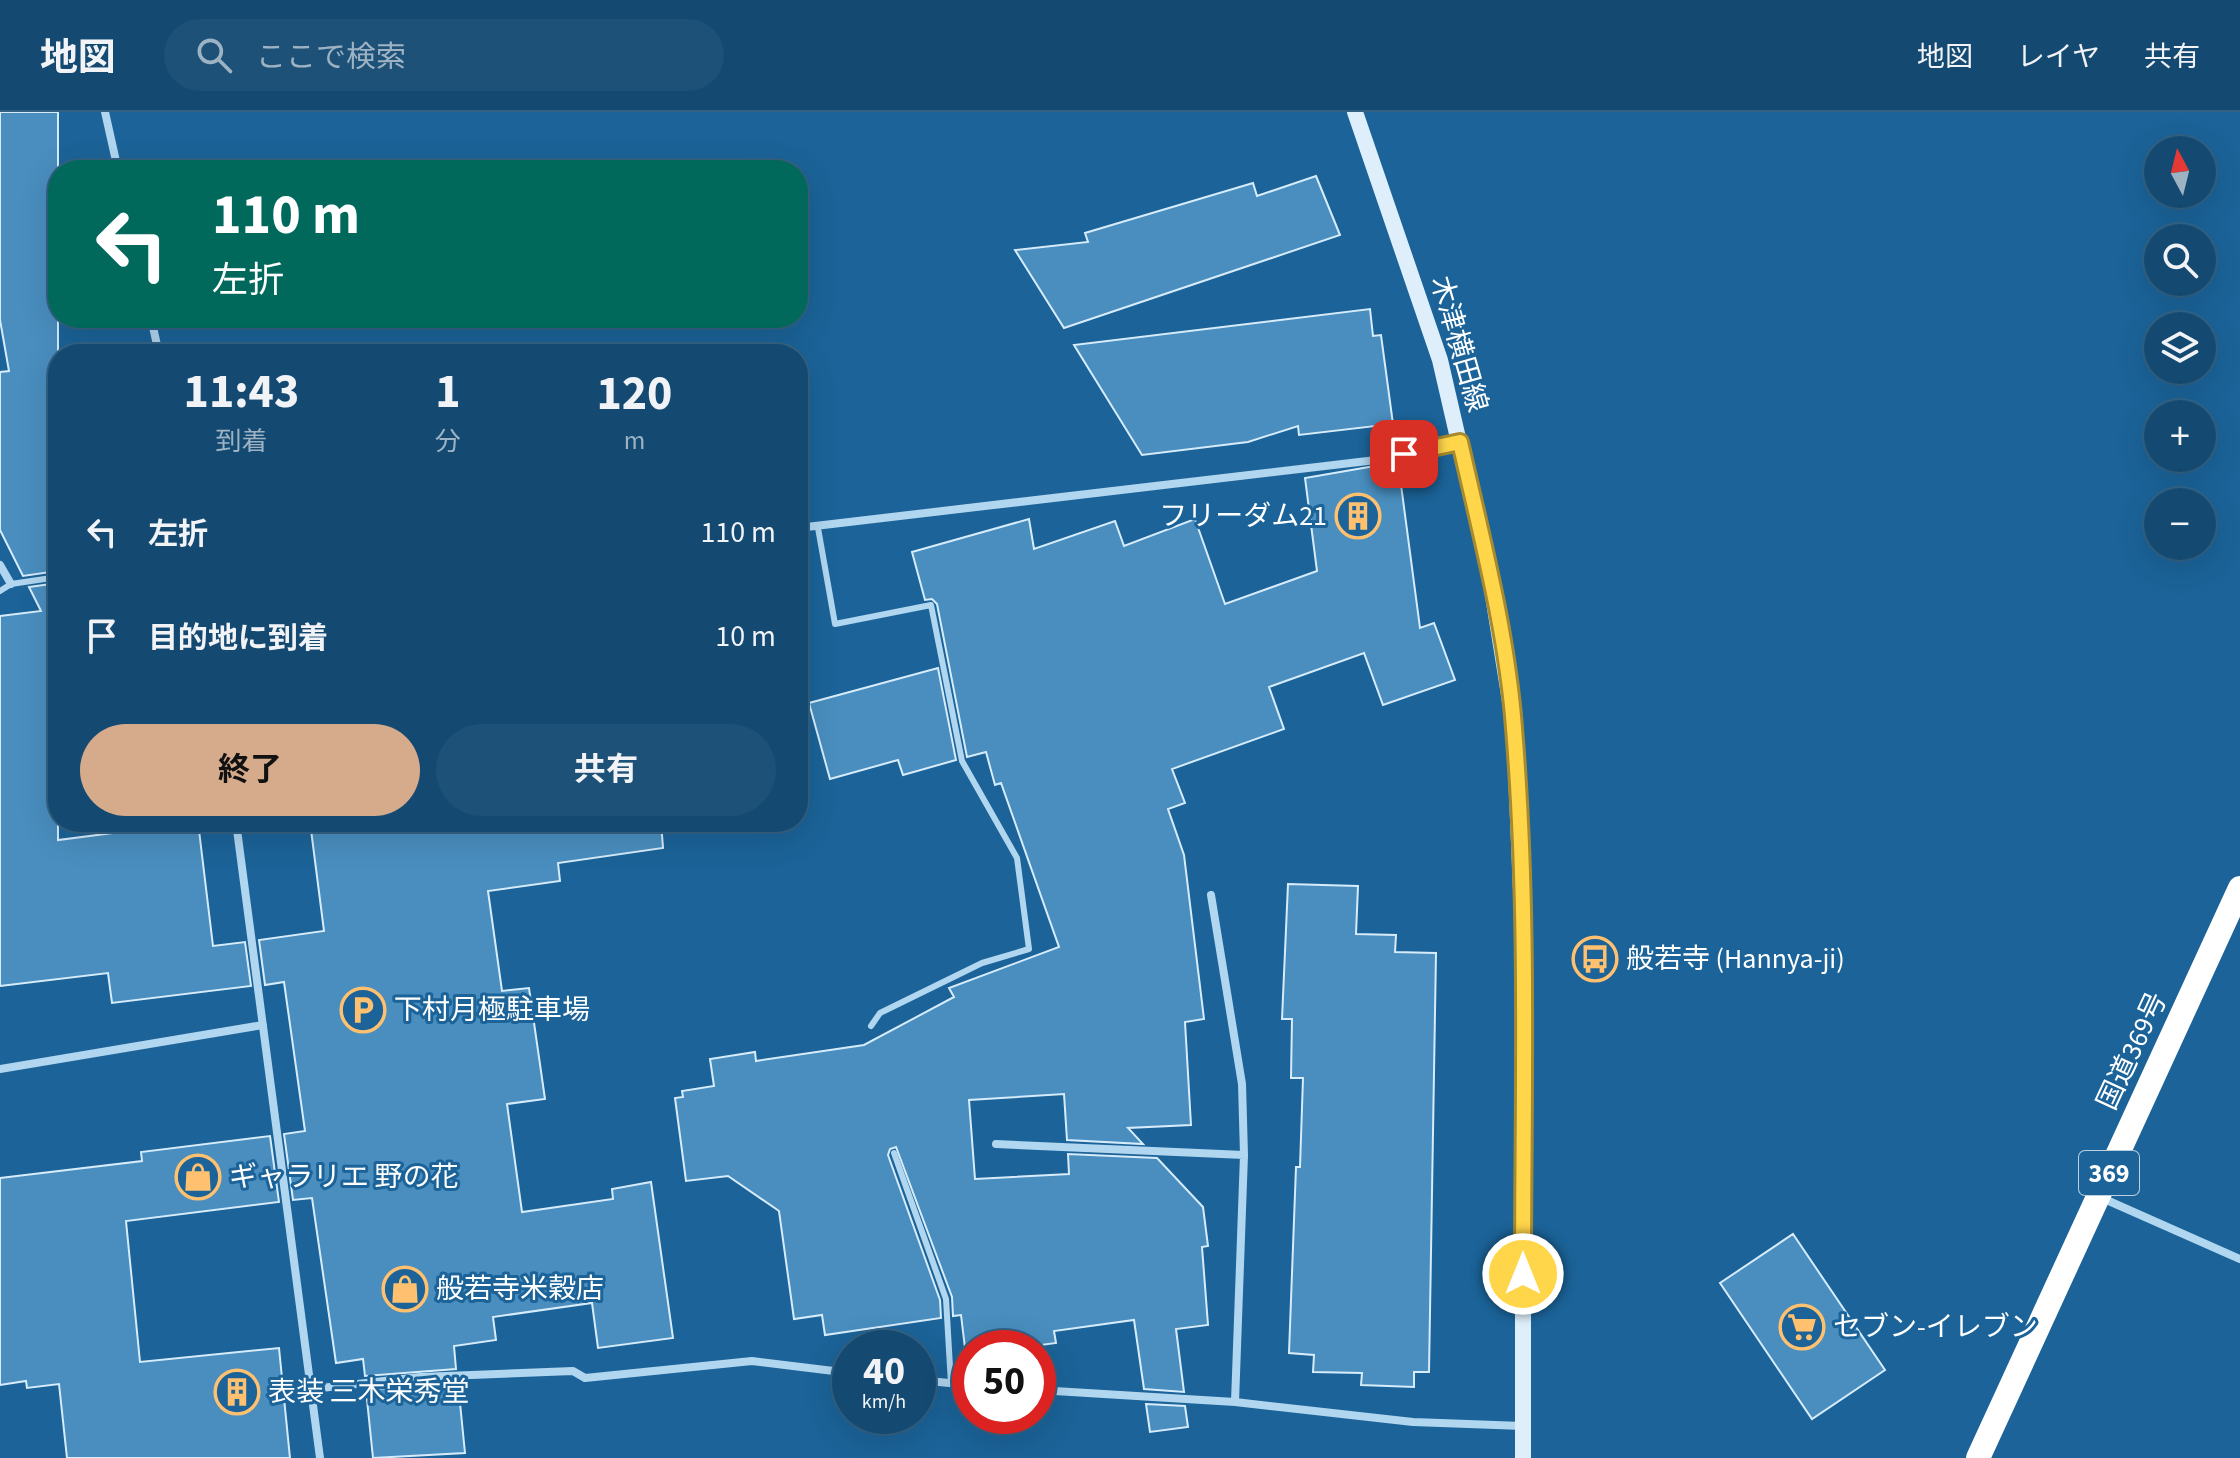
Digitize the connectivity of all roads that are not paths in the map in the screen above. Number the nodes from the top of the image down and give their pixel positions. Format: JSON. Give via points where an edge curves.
{"nodes":[{"id":1,"x":105,"y":112,"type":"edge"},
{"id":2,"x":1355,"y":112,"type":"edge"},
{"id":3,"x":116,"y":160,"type":"edge"},
{"id":4,"x":1460,"y":442,"type":"junction"},
{"id":5,"x":808,"y":528,"type":"edge"},
{"id":6,"x":818,"y":528,"type":"junction"},
{"id":7,"x":0,"y":565,"type":"edge"},
{"id":8,"x":48,"y":578,"type":"edge"},
{"id":9,"x":11,"y":584,"type":"junction"},
{"id":10,"x":0,"y":591,"type":"edge"},
{"id":11,"x":237,"y":832,"type":"edge"},
{"id":12,"x":2240,"y":888,"type":"edge"},
{"id":13,"x":1211,"y":895,"type":"dead end"},
{"id":14,"x":263,"y":1025,"type":"junction"},
{"id":15,"x":871,"y":1026,"type":"dead end"},
{"id":16,"x":0,"y":1069,"type":"edge"},
{"id":17,"x":996,"y":1144,"type":"dead end"},
{"id":18,"x":894,"y":1153,"type":"dead end"},
{"id":19,"x":1244,"y":1155,"type":"junction"},
{"id":20,"x":2098,"y":1196,"type":"junction"},
{"id":21,"x":2240,"y":1259,"type":"edge"},
{"id":22,"x":832,"y":1371,"type":"edge"},
{"id":23,"x":936,"y":1382,"type":"edge"},
{"id":24,"x":951,"y":1384,"type":"joint"},
{"id":25,"x":312,"y":1389,"type":"junction"},
{"id":26,"x":1056,"y":1391,"type":"edge"},
{"id":27,"x":1235,"y":1402,"type":"junction"},
{"id":28,"x":1523,"y":1426,"type":"junction"},
{"id":29,"x":320,"y":1458,"type":"edge"},
{"id":30,"x":1523,"y":1458,"type":"edge"},
{"id":31,"x":1978,"y":1458,"type":"edge"}],
"edges":[{"from":1,"to":3,"type":"street"},
{"from":2,"to":4,"type":"main road","name":"木津横田線","via":[[1440,360]]},
{"from":4,"to":6,"type":"street","via":[[1376,460]]},
{"from":4,"to":28,"type":"main road","name":"木津横田線","via":[[1490,577],[1514,726],[1523,937]]},
{"from":5,"to":6,"type":"street"},
{"from":6,"to":15,"type":"lane","via":[[835,624],[931,605],[962,761],[1017,858],[1029,949],[982,963],[880,1013]]},
{"from":7,"to":9,"type":"street"},
{"from":8,"to":9,"type":"lane"},
{"from":9,"to":10,"type":"lane"},
{"from":11,"to":14,"type":"street"},
{"from":12,"to":20,"type":"highway","name":"国道369号","number":"369"},
{"from":13,"to":19,"type":"street","via":[[1242,1084]]},
{"from":14,"to":16,"type":"street"},
{"from":14,"to":25,"type":"street"},
{"from":17,"to":19,"type":"street"},
{"from":18,"to":24,"type":"lane","via":[[946,1299]]},
{"from":19,"to":27,"type":"street"},
{"from":20,"to":21,"type":"street"},
{"from":20,"to":31,"type":"highway","name":"国道369号","number":"369"},
{"from":22,"to":25,"type":"street","via":[[752,1361],[585,1378],[559,1371],[420,1377]]},
{"from":23,"to":24,"type":"street"},
{"from":25,"to":29,"type":"street"},
{"from":26,"to":27,"type":"street"},
{"from":27,"to":28,"type":"street","via":[[1413,1422]]},
{"from":28,"to":30,"type":"main road","name":"木津横田線"}]}
